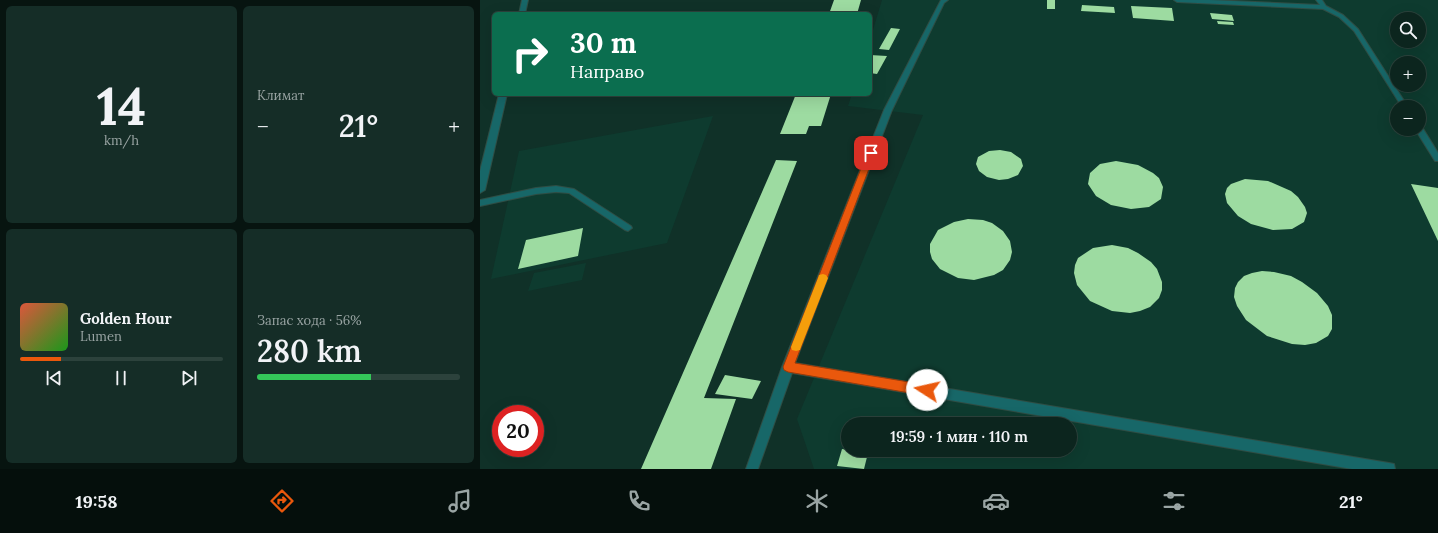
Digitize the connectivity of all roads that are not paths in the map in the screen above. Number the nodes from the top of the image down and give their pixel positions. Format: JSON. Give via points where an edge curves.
{"nodes":[{"id":1,"x":525,"y":0,"type":"edge"},
{"id":2,"x":945,"y":0,"type":"edge"},
{"id":3,"x":1177,"y":0,"type":"edge"},
{"id":4,"x":1320,"y":0,"type":"edge"},
{"id":5,"x":1324,"y":7,"type":"junction"},
{"id":6,"x":522,"y":12,"type":"edge"},
{"id":7,"x":503,"y":96,"type":"edge"},
{"id":8,"x":1401,"y":100,"type":"edge"},
{"id":9,"x":1423,"y":136,"type":"edge"},
{"id":10,"x":1438,"y":159,"type":"edge"},
{"id":11,"x":480,"y":190,"type":"edge"},
{"id":12,"x":480,"y":202,"type":"edge"},
{"id":13,"x":628,"y":228,"type":"dead end"},
{"id":14,"x":788,"y":367,"type":"junction"},
{"id":15,"x":752,"y":469,"type":"edge"},
{"id":16,"x":1389,"y":469,"type":"edge"}],
"edges":[{"from":1,"to":6,"type":"street"},
{"from":2,"to":14,"type":"lane","via":[[888,110]]},
{"from":3,"to":5,"type":"lane"},
{"from":4,"to":5,"type":"lane"},
{"from":5,"to":8,"type":"lane","via":[[1341,16],[1356,30]]},
{"from":7,"to":11,"type":"street"},
{"from":9,"to":10,"type":"lane"},
{"from":12,"to":13,"type":"lane","via":[[536,191],[571,191]]},
{"from":14,"to":15,"type":"lane"},
{"from":14,"to":16,"type":"lane"}]}
